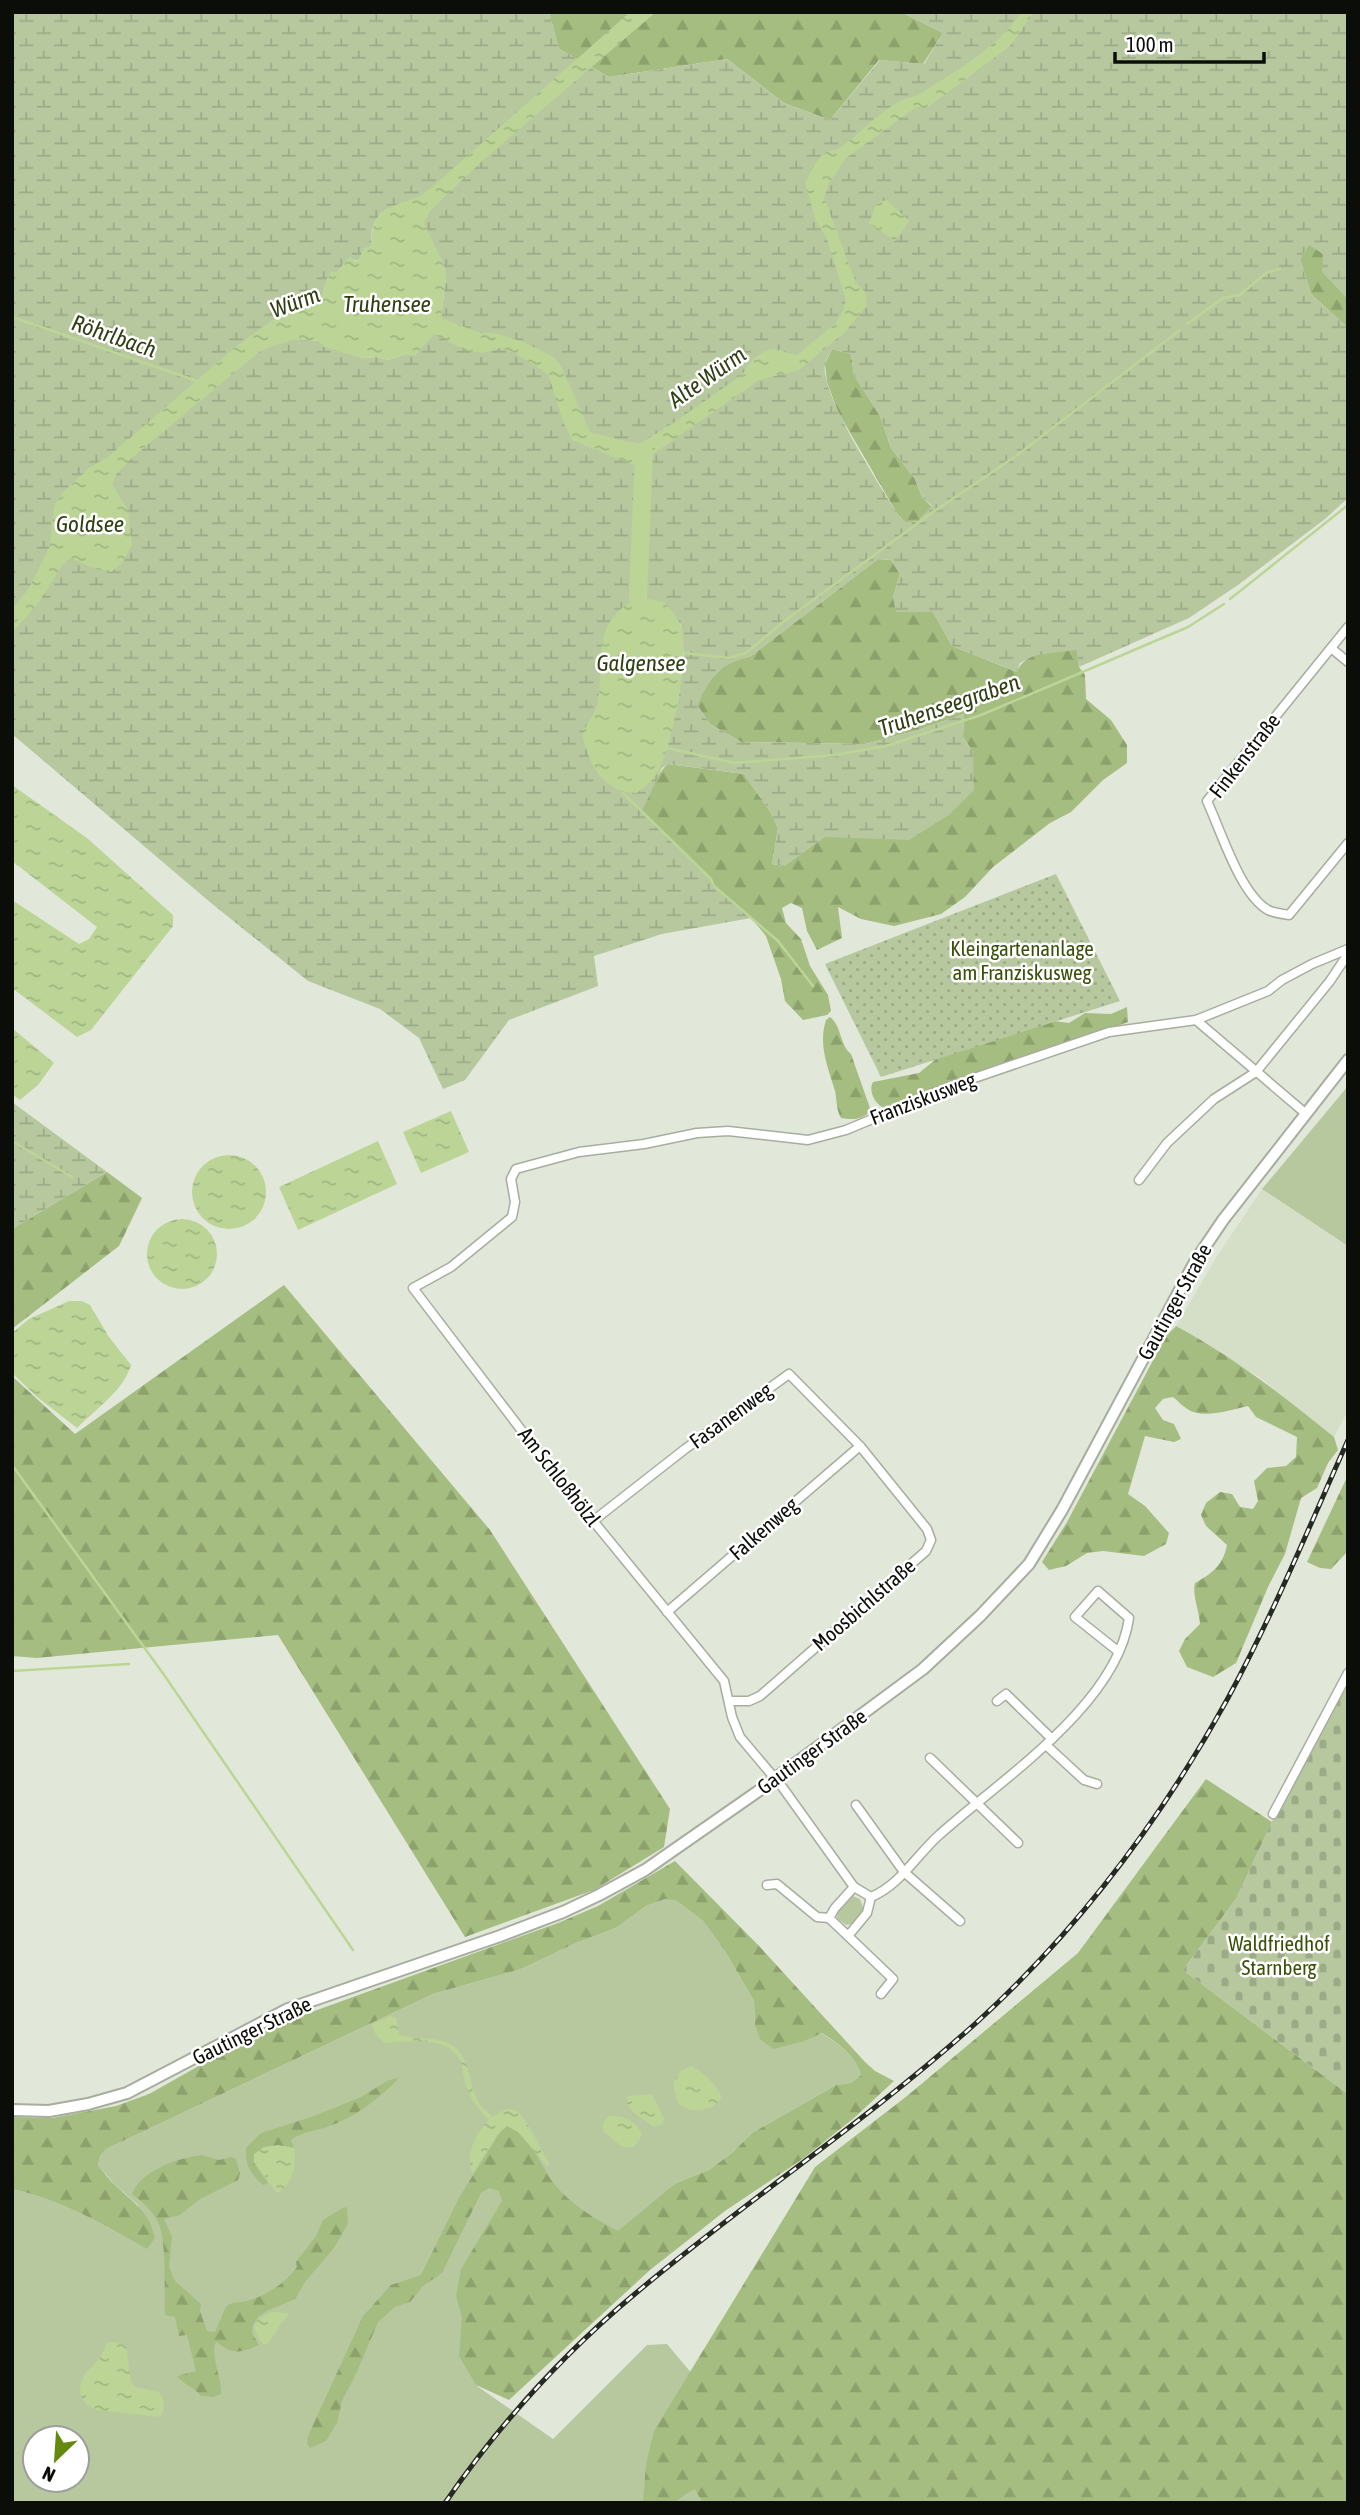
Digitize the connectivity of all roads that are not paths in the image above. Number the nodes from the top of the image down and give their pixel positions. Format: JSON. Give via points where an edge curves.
{"nodes":[{"id":1,"x":1348,"y":626,"type":"edge"},
{"id":2,"x":1331,"y":648,"type":"junction"},
{"id":3,"x":1348,"y":662,"type":"edge"},
{"id":4,"x":1348,"y":843,"type":"edge"},
{"id":5,"x":1348,"y":951,"type":"edge"},
{"id":6,"x":1196,"y":1020,"type":"junction"},
{"id":7,"x":1348,"y":1060,"type":"edge"},
{"id":8,"x":1256,"y":1072,"type":"junction"},
{"id":9,"x":1306,"y":1112,"type":"junction"},
{"id":10,"x":1139,"y":1180,"type":"dead end"},
{"id":11,"x":515,"y":1202,"type":"joint"},
{"id":12,"x":860,"y":1446,"type":"junction"},
{"id":13,"x":593,"y":1521,"type":"junction"},
{"id":14,"x":667,"y":1612,"type":"junction"},
{"id":15,"x":1119,"y":1652,"type":"junction"},
{"id":16,"x":1348,"y":1673,"type":"edge"},
{"id":17,"x":729,"y":1701,"type":"junction"},
{"id":18,"x":997,"y":1702,"type":"dead end"},
{"id":19,"x":1049,"y":1742,"type":"junction"},
{"id":20,"x":930,"y":1758,"type":"dead end"},
{"id":21,"x":775,"y":1779,"type":"junction"},
{"id":22,"x":1097,"y":1784,"type":"dead end"},
{"id":23,"x":856,"y":1805,"type":"dead end"},
{"id":24,"x":976,"y":1805,"type":"junction"},
{"id":25,"x":1273,"y":1814,"type":"dead end"},
{"id":26,"x":1018,"y":1843,"type":"dead end"},
{"id":27,"x":904,"y":1872,"type":"junction"},
{"id":28,"x":766,"y":1885,"type":"dead end"},
{"id":29,"x":854,"y":1887,"type":"junction"},
{"id":30,"x":871,"y":1897,"type":"junction"},
{"id":31,"x":829,"y":1918,"type":"junction"},
{"id":32,"x":960,"y":1921,"type":"dead end"},
{"id":33,"x":848,"y":1936,"type":"junction"},
{"id":34,"x":881,"y":1994,"type":"dead end"},
{"id":35,"x":12,"y":2110,"type":"edge"}],
"edges":[{"from":1,"to":2,"type":"street","name":"Finkenstraße"},
{"from":2,"to":3,"type":"street"},
{"from":2,"to":4,"type":"street","name":"Finkenstraße","via":[[1208,801],[1244,886],[1270,911],[1289,915]]},
{"from":5,"to":6,"type":"street","name":"Franziskusweg"},
{"from":5,"to":8,"type":"street","via":[[1330,981]]},
{"from":6,"to":8,"type":"street"},
{"from":6,"to":11,"type":"street","name":"Franziskusweg","via":[[1109,1032],[808,1140],[728,1131],[579,1152],[516,1169],[511,1179]]},
{"from":7,"to":9,"type":"main road","name":"Gautinger Straße"},
{"from":8,"to":9,"type":"street"},
{"from":8,"to":10,"type":"street","via":[[1204,1108],[1167,1143]]},
{"from":9,"to":21,"type":"main road","name":"Gautinger Straße","via":[[1196,1260],[1029,1564],[923,1669]]},
{"from":11,"to":13,"type":"street","name":"Am Schloßhölzl","via":[[512,1217],[502,1226],[451,1267],[413,1288]]},
{"from":12,"to":13,"type":"street","name":"Fasanenweg","via":[[789,1374]]},
{"from":12,"to":14,"type":"street","name":"Falkenweg"},
{"from":12,"to":17,"type":"street","name":"Moosbichlstraße","via":[[927,1529],[931,1540],[926,1551],[760,1696]]},
{"from":13,"to":14,"type":"street","name":"Am Schloßhölzl"},
{"from":14,"to":17,"type":"street","name":"Am Schloßhölzl","via":[[724,1681]]},
{"from":15,"to":15,"type":"street","via":[[1129,1618],[1098,1591],[1075,1617]]},
{"from":15,"to":19,"type":"street","via":[[1080,1710]]},
{"from":16,"to":25,"type":"street"},
{"from":17,"to":21,"type":"street","name":"Am Schloßhölzl","via":[[740,1737]]},
{"from":18,"to":19,"type":"street","via":[[1006,1694]]},
{"from":19,"to":22,"type":"street","via":[[1084,1780]]},
{"from":19,"to":24,"type":"street"},
{"from":20,"to":24,"type":"street"},
{"from":21,"to":29,"type":"street","name":"Am Schloßhölzl"},
{"from":21,"to":35,"type":"main road","name":"Gautinger Straße","via":[[645,1870],[563,1913],[288,2009],[127,2092],[49,2111]]},
{"from":23,"to":27,"type":"street"},
{"from":24,"to":26,"type":"street"},
{"from":24,"to":27,"type":"street"},
{"from":27,"to":30,"type":"street","via":[[886,1891]]},
{"from":27,"to":32,"type":"street"},
{"from":28,"to":31,"type":"street","via":[[777,1884],[817,1917]]},
{"from":29,"to":30,"type":"street"},
{"from":29,"to":31,"type":"street"},
{"from":30,"to":33,"type":"street","via":[[867,1913]]},
{"from":31,"to":33,"type":"street"},
{"from":33,"to":34,"type":"street","via":[[893,1979]]}]}
